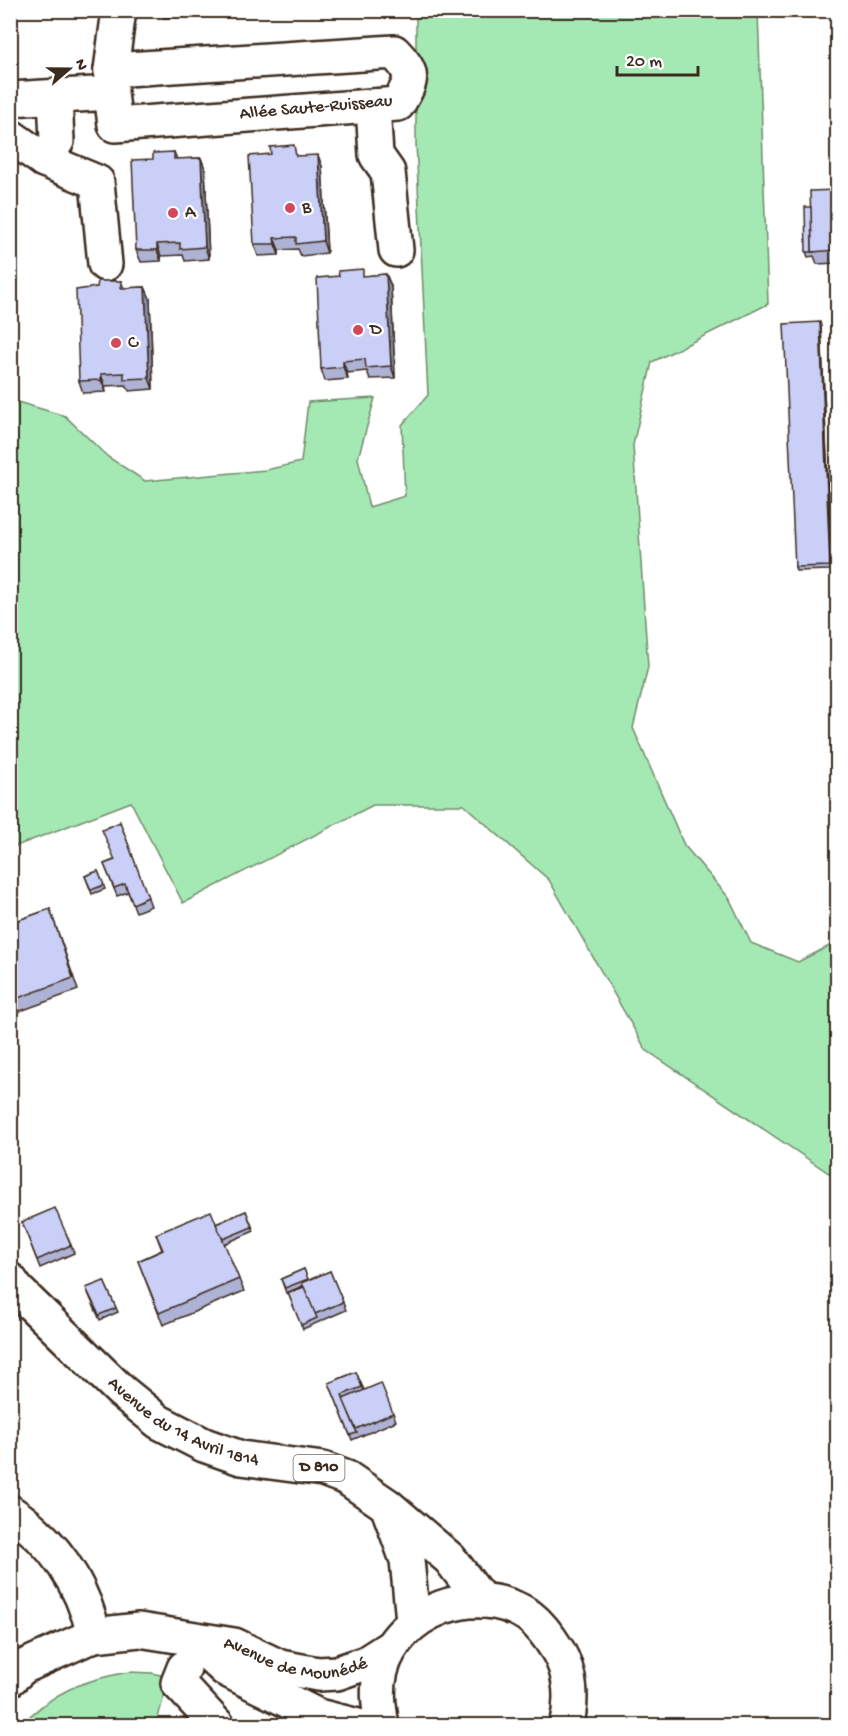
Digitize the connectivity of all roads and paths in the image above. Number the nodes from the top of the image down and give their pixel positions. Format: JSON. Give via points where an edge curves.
{"nodes":[{"id":1,"x":120,"y":10,"type":"edge"},
{"id":2,"x":111,"y":81,"type":"junction"},
{"id":3,"x":55,"y":96,"type":"junction"},
{"id":4,"x":10,"y":99,"type":"edge"},
{"id":5,"x":373,"y":106,"type":"junction"},
{"id":6,"x":10,"y":136,"type":"edge"},
{"id":7,"x":44,"y":160,"type":"junction"},
{"id":8,"x":396,"y":250,"type":"dead end"},
{"id":9,"x":105,"y":264,"type":"dead end"},
{"id":10,"x":10,"y":1280,"type":"edge"},
{"id":11,"x":388,"y":1506,"type":"junction"},
{"id":12,"x":10,"y":1512,"type":"edge"},
{"id":13,"x":482,"y":1601,"type":"junction"},
{"id":14,"x":413,"y":1621,"type":"junction"},
{"id":15,"x":94,"y":1635,"type":"junction"},
{"id":16,"x":391,"y":1647,"type":"junction"},
{"id":17,"x":189,"y":1654,"type":"junction"},
{"id":18,"x":280,"y":1666,"type":"junction"},
{"id":19,"x":10,"y":1679,"type":"edge"},
{"id":20,"x":322,"y":1720,"type":"edge"},
{"id":21,"x":218,"y":1725,"type":"edge"},
{"id":22,"x":358,"y":1725,"type":"edge"},
{"id":23,"x":382,"y":1725,"type":"edge"},
{"id":24,"x":566,"y":1725,"type":"edge"}],
"edges":[{"from":1,"to":2,"type":"street"},
{"from":2,"to":3,"type":"street","name":"Allée Saute-Ruisseau"},
{"from":2,"to":5,"type":"street","name":"Allée Saute-Ruisseau","via":[[115,124]]},
{"from":2,"to":5,"type":"street","name":"Allée Saute-Ruisseau","via":[[394,52],[409,68],[410,83],[398,104]]},
{"from":3,"to":4,"type":"street","name":"Allée Saute-Ruisseau"},
{"from":3,"to":7,"type":"street","via":[[57,141]]},
{"from":5,"to":8,"type":"street","via":[[376,155],[388,172]]},
{"from":6,"to":7,"type":"street"},
{"from":7,"to":9,"type":"street","via":[[97,182]]},
{"from":10,"to":11,"type":"street","name":"Avenue du 14 Avril 1814","number":"D 810","via":[[121,1391],[159,1422],[241,1458],[331,1472],[363,1487]]},
{"from":11,"to":13,"type":"street","name":"Avenue du 14 Avril 1814","number":"D 810","via":[[450,1559]]},
{"from":11,"to":14,"type":"street","via":[[407,1560]]},
{"from":12,"to":15,"type":"street","via":[[51,1546],[79,1586]]},
{"from":13,"to":14,"type":"street","via":[[451,1603]]},
{"from":13,"to":24,"type":"street","via":[[508,1606],[529,1616],[550,1638],[564,1661],[570,1687]]},
{"from":14,"to":16,"type":"street"},
{"from":15,"to":17,"type":"street","name":"Avenue de Mounédé","via":[[139,1630]]},
{"from":15,"to":19,"type":"street","name":"Avenue de Mounédé","via":[[23,1667]]},
{"from":16,"to":18,"type":"street","name":"Avenue de Mounédé","via":[[366,1663],[337,1673],[318,1674]]},
{"from":16,"to":23,"type":"street","via":[[381,1671],[378,1696]]},
{"from":17,"to":18,"type":"street","name":"Avenue de Mounédé","via":[[234,1646]]},
{"from":17,"to":20,"type":"street","name":"Avenue de Mounédé"},
{"from":17,"to":21,"type":"street","via":[[177,1683]]},
{"from":18,"to":20,"type":"street"},
{"from":20,"to":22,"type":"street","name":"Avenue de Mounédé"}]}
